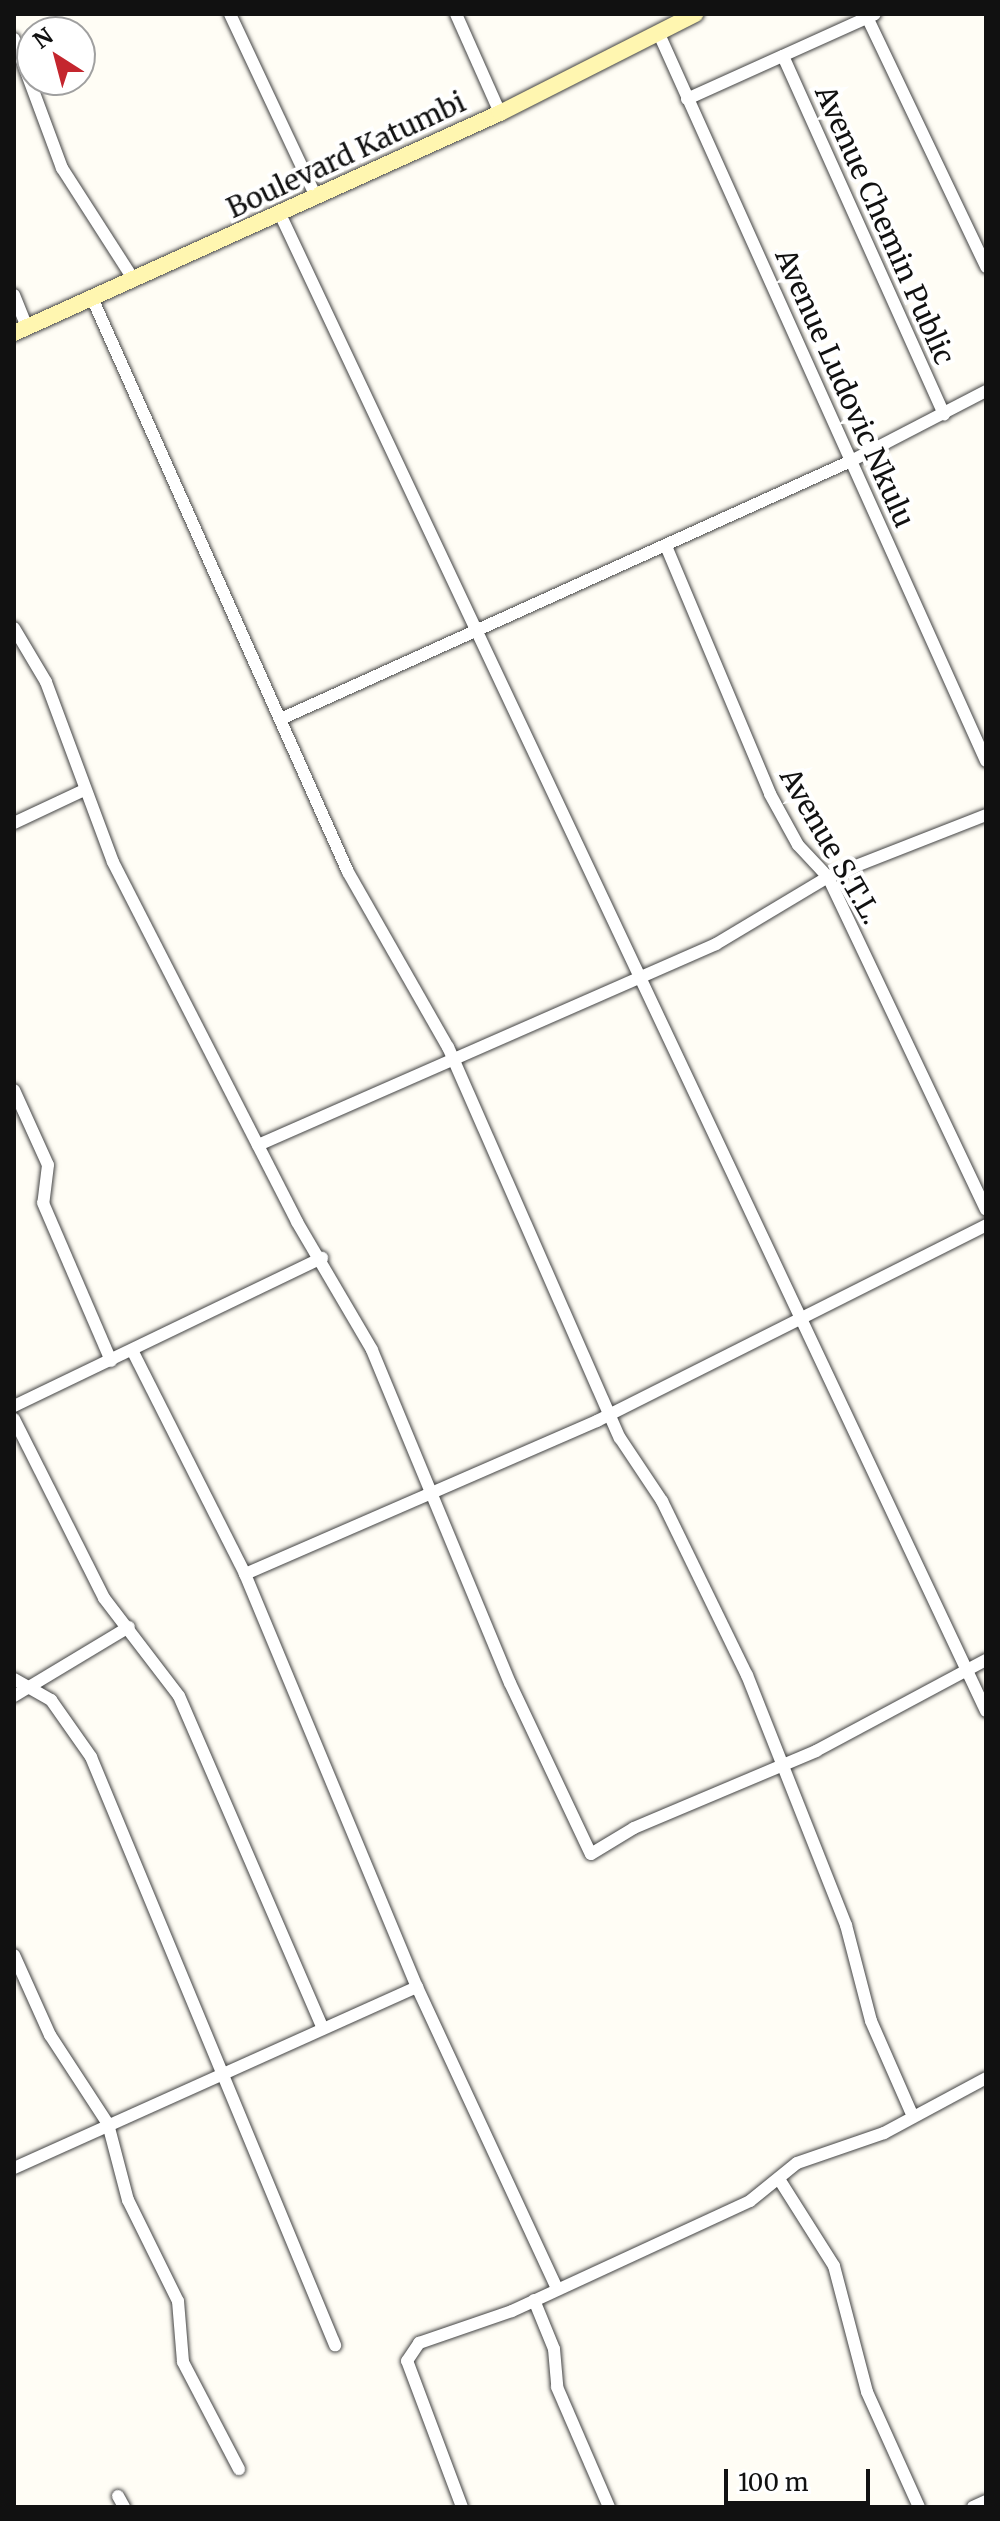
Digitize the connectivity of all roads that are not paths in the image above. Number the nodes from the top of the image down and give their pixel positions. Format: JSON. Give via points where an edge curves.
{"nodes":[{"id":1,"x":230,"y":14,"type":"edge"},
{"id":2,"x":456,"y":14,"type":"edge"},
{"id":3,"x":690,"y":15,"type":"edge"},
{"id":4,"x":871,"y":16,"type":"edge"},
{"id":5,"x":659,"y":34,"type":"junction"},
{"id":6,"x":14,"y":39,"type":"edge"},
{"id":7,"x":783,"y":56,"type":"junction"},
{"id":8,"x":687,"y":99,"type":"junction"},
{"id":9,"x":500,"y":113,"type":"junction"},
{"id":10,"x":316,"y":197,"type":"junction"},
{"id":11,"x":280,"y":214,"type":"junction"},
{"id":12,"x":986,"y":267,"type":"edge"},
{"id":13,"x":134,"y":280,"type":"junction"},
{"id":14,"x":14,"y":295,"type":"edge"},
{"id":15,"x":93,"y":300,"type":"junction"},
{"id":16,"x":20,"y":330,"type":"edge"},
{"id":17,"x":986,"y":391,"type":"edge"},
{"id":18,"x":944,"y":414,"type":"junction"},
{"id":19,"x":851,"y":461,"type":"junction"},
{"id":20,"x":666,"y":546,"type":"junction"},
{"id":21,"x":476,"y":626,"type":"junction"},
{"id":22,"x":14,"y":628,"type":"edge"},
{"id":23,"x":283,"y":718,"type":"junction"},
{"id":24,"x":986,"y":761,"type":"edge"},
{"id":25,"x":82,"y":791,"type":"junction"},
{"id":26,"x":986,"y":815,"type":"edge"},
{"id":27,"x":14,"y":823,"type":"edge"},
{"id":28,"x":828,"y":877,"type":"junction"},
{"id":29,"x":641,"y":979,"type":"junction"},
{"id":30,"x":455,"y":1063,"type":"junction"},
{"id":31,"x":14,"y":1090,"type":"edge"},
{"id":32,"x":258,"y":1145,"type":"junction"},
{"id":33,"x":986,"y":1209,"type":"edge"},
{"id":34,"x":986,"y":1225,"type":"edge"},
{"id":35,"x":322,"y":1258,"type":"junction"},
{"id":36,"x":801,"y":1318,"type":"junction"},
{"id":37,"x":133,"y":1352,"type":"junction"},
{"id":38,"x":111,"y":1361,"type":"junction"},
{"id":39,"x":14,"y":1406,"type":"edge"},
{"id":40,"x":612,"y":1414,"type":"junction"},
{"id":41,"x":14,"y":1419,"type":"edge"},
{"id":42,"x":432,"y":1493,"type":"junction"},
{"id":43,"x":245,"y":1574,"type":"junction"},
{"id":44,"x":129,"y":1627,"type":"junction"},
{"id":45,"x":986,"y":1660,"type":"edge"},
{"id":46,"x":967,"y":1672,"type":"junction"},
{"id":47,"x":14,"y":1679,"type":"edge"},
{"id":48,"x":33,"y":1687,"type":"junction"},
{"id":49,"x":14,"y":1696,"type":"edge"},
{"id":50,"x":986,"y":1711,"type":"edge"},
{"id":51,"x":778,"y":1767,"type":"junction"},
{"id":52,"x":14,"y":1955,"type":"edge"},
{"id":53,"x":417,"y":1987,"type":"junction"},
{"id":54,"x":322,"y":2026,"type":"junction"},
{"id":55,"x":225,"y":2069,"type":"junction"},
{"id":56,"x":986,"y":2078,"type":"edge"},
{"id":57,"x":911,"y":2112,"type":"junction"},
{"id":58,"x":108,"y":2124,"type":"junction"},
{"id":59,"x":14,"y":2168,"type":"edge"},
{"id":60,"x":779,"y":2179,"type":"junction"},
{"id":61,"x":557,"y":2289,"type":"junction"},
{"id":62,"x":534,"y":2300,"type":"junction"},
{"id":63,"x":335,"y":2345,"type":"dead end"},
{"id":64,"x":239,"y":2469,"type":"dead end"},
{"id":65,"x":986,"y":2501,"type":"edge"},
{"id":66,"x":462,"y":2507,"type":"edge"},
{"id":67,"x":609,"y":2507,"type":"edge"},
{"id":68,"x":919,"y":2507,"type":"edge"},
{"id":69,"x":973,"y":2507,"type":"edge"}],
"edges":[{"from":1,"to":10,"type":"street"},
{"from":2,"to":9,"type":"street"},
{"from":3,"to":5,"type":"street","name":"Boulevard Katumbi"},
{"from":4,"to":7,"type":"street"},
{"from":4,"to":12,"type":"street"},
{"from":5,"to":8,"type":"street","name":"Avenue Ludovic Nkulu"},
{"from":5,"to":9,"type":"street","name":"Boulevard Katumbi"},
{"from":6,"to":13,"type":"street","via":[[62,168]]},
{"from":7,"to":8,"type":"street"},
{"from":7,"to":18,"type":"street","name":"Avenue Chemin Public"},
{"from":8,"to":19,"type":"street","name":"Avenue Ludovic Nkulu"},
{"from":9,"to":10,"type":"street","name":"Boulevard Katumbi"},
{"from":10,"to":11,"type":"street","name":"Boulevard Katumbi"},
{"from":11,"to":13,"type":"street","name":"Boulevard Katumbi"},
{"from":11,"to":21,"type":"street"},
{"from":13,"to":15,"type":"street","name":"Boulevard Katumbi"},
{"from":14,"to":16,"type":"street"},
{"from":15,"to":16,"type":"street","name":"Boulevard Katumbi"},
{"from":15,"to":23,"type":"street"},
{"from":17,"to":18,"type":"street"},
{"from":18,"to":19,"type":"street"},
{"from":19,"to":20,"type":"street"},
{"from":19,"to":24,"type":"street","name":"Avenue Ludovic Nkulu"},
{"from":20,"to":21,"type":"street"},
{"from":20,"to":28,"type":"street","name":"Avenue S.T.L.","via":[[770,794],[798,845]]},
{"from":21,"to":23,"type":"street"},
{"from":21,"to":29,"type":"street"},
{"from":22,"to":25,"type":"street","via":[[46,682]]},
{"from":23,"to":30,"type":"street","via":[[348,872]]},
{"from":25,"to":27,"type":"street"},
{"from":25,"to":32,"type":"street"},
{"from":26,"to":28,"type":"street"},
{"from":28,"to":29,"type":"street","via":[[716,944]]},
{"from":28,"to":33,"type":"street","name":"Avenue S.T.L."},
{"from":29,"to":30,"type":"street"},
{"from":29,"to":36,"type":"street"},
{"from":30,"to":32,"type":"street"},
{"from":30,"to":40,"type":"street","via":[[532,1249]]},
{"from":31,"to":38,"type":"street","via":[[48,1165],[43,1203]]},
{"from":32,"to":35,"type":"street"},
{"from":34,"to":36,"type":"street"},
{"from":35,"to":37,"type":"street"},
{"from":35,"to":42,"type":"street","via":[[372,1350]]},
{"from":36,"to":40,"type":"street"},
{"from":36,"to":46,"type":"street"},
{"from":37,"to":38,"type":"street"},
{"from":37,"to":43,"type":"street"},
{"from":38,"to":39,"type":"street"},
{"from":40,"to":42,"type":"street"},
{"from":40,"to":51,"type":"street","via":[[747,1675]]},
{"from":41,"to":44,"type":"street","via":[[104,1598]]},
{"from":42,"to":43,"type":"street"},
{"from":42,"to":51,"type":"street","via":[[591,1854]]},
{"from":43,"to":53,"type":"street"},
{"from":44,"to":48,"type":"street"},
{"from":44,"to":54,"type":"street","via":[[179,1696]]},
{"from":45,"to":46,"type":"street"},
{"from":46,"to":50,"type":"street"},
{"from":46,"to":51,"type":"street"},
{"from":47,"to":48,"type":"street"},
{"from":48,"to":49,"type":"street"},
{"from":48,"to":55,"type":"street","via":[[91,1757]]},
{"from":51,"to":57,"type":"street","via":[[837,1900],[861,1995]]},
{"from":52,"to":58,"type":"street","via":[[50,2035],[81,2072]]},
{"from":53,"to":54,"type":"street"},
{"from":53,"to":61,"type":"street"},
{"from":54,"to":55,"type":"street"},
{"from":55,"to":58,"type":"street"},
{"from":55,"to":63,"type":"street"},
{"from":56,"to":57,"type":"street"},
{"from":57,"to":60,"type":"street","via":[[884,2133],[797,2163]]},
{"from":58,"to":59,"type":"street"},
{"from":58,"to":64,"type":"street","via":[[128,2200],[178,2301],[183,2362]]},
{"from":60,"to":61,"type":"street","via":[[750,2201]]},
{"from":60,"to":68,"type":"street","via":[[834,2266],[867,2392]]},
{"from":61,"to":62,"type":"street"},
{"from":62,"to":66,"type":"street","via":[[419,2343],[407,2361]]},
{"from":62,"to":67,"type":"street","via":[[554,2349],[557,2387]]},
{"from":65,"to":69,"type":"street"}]}
